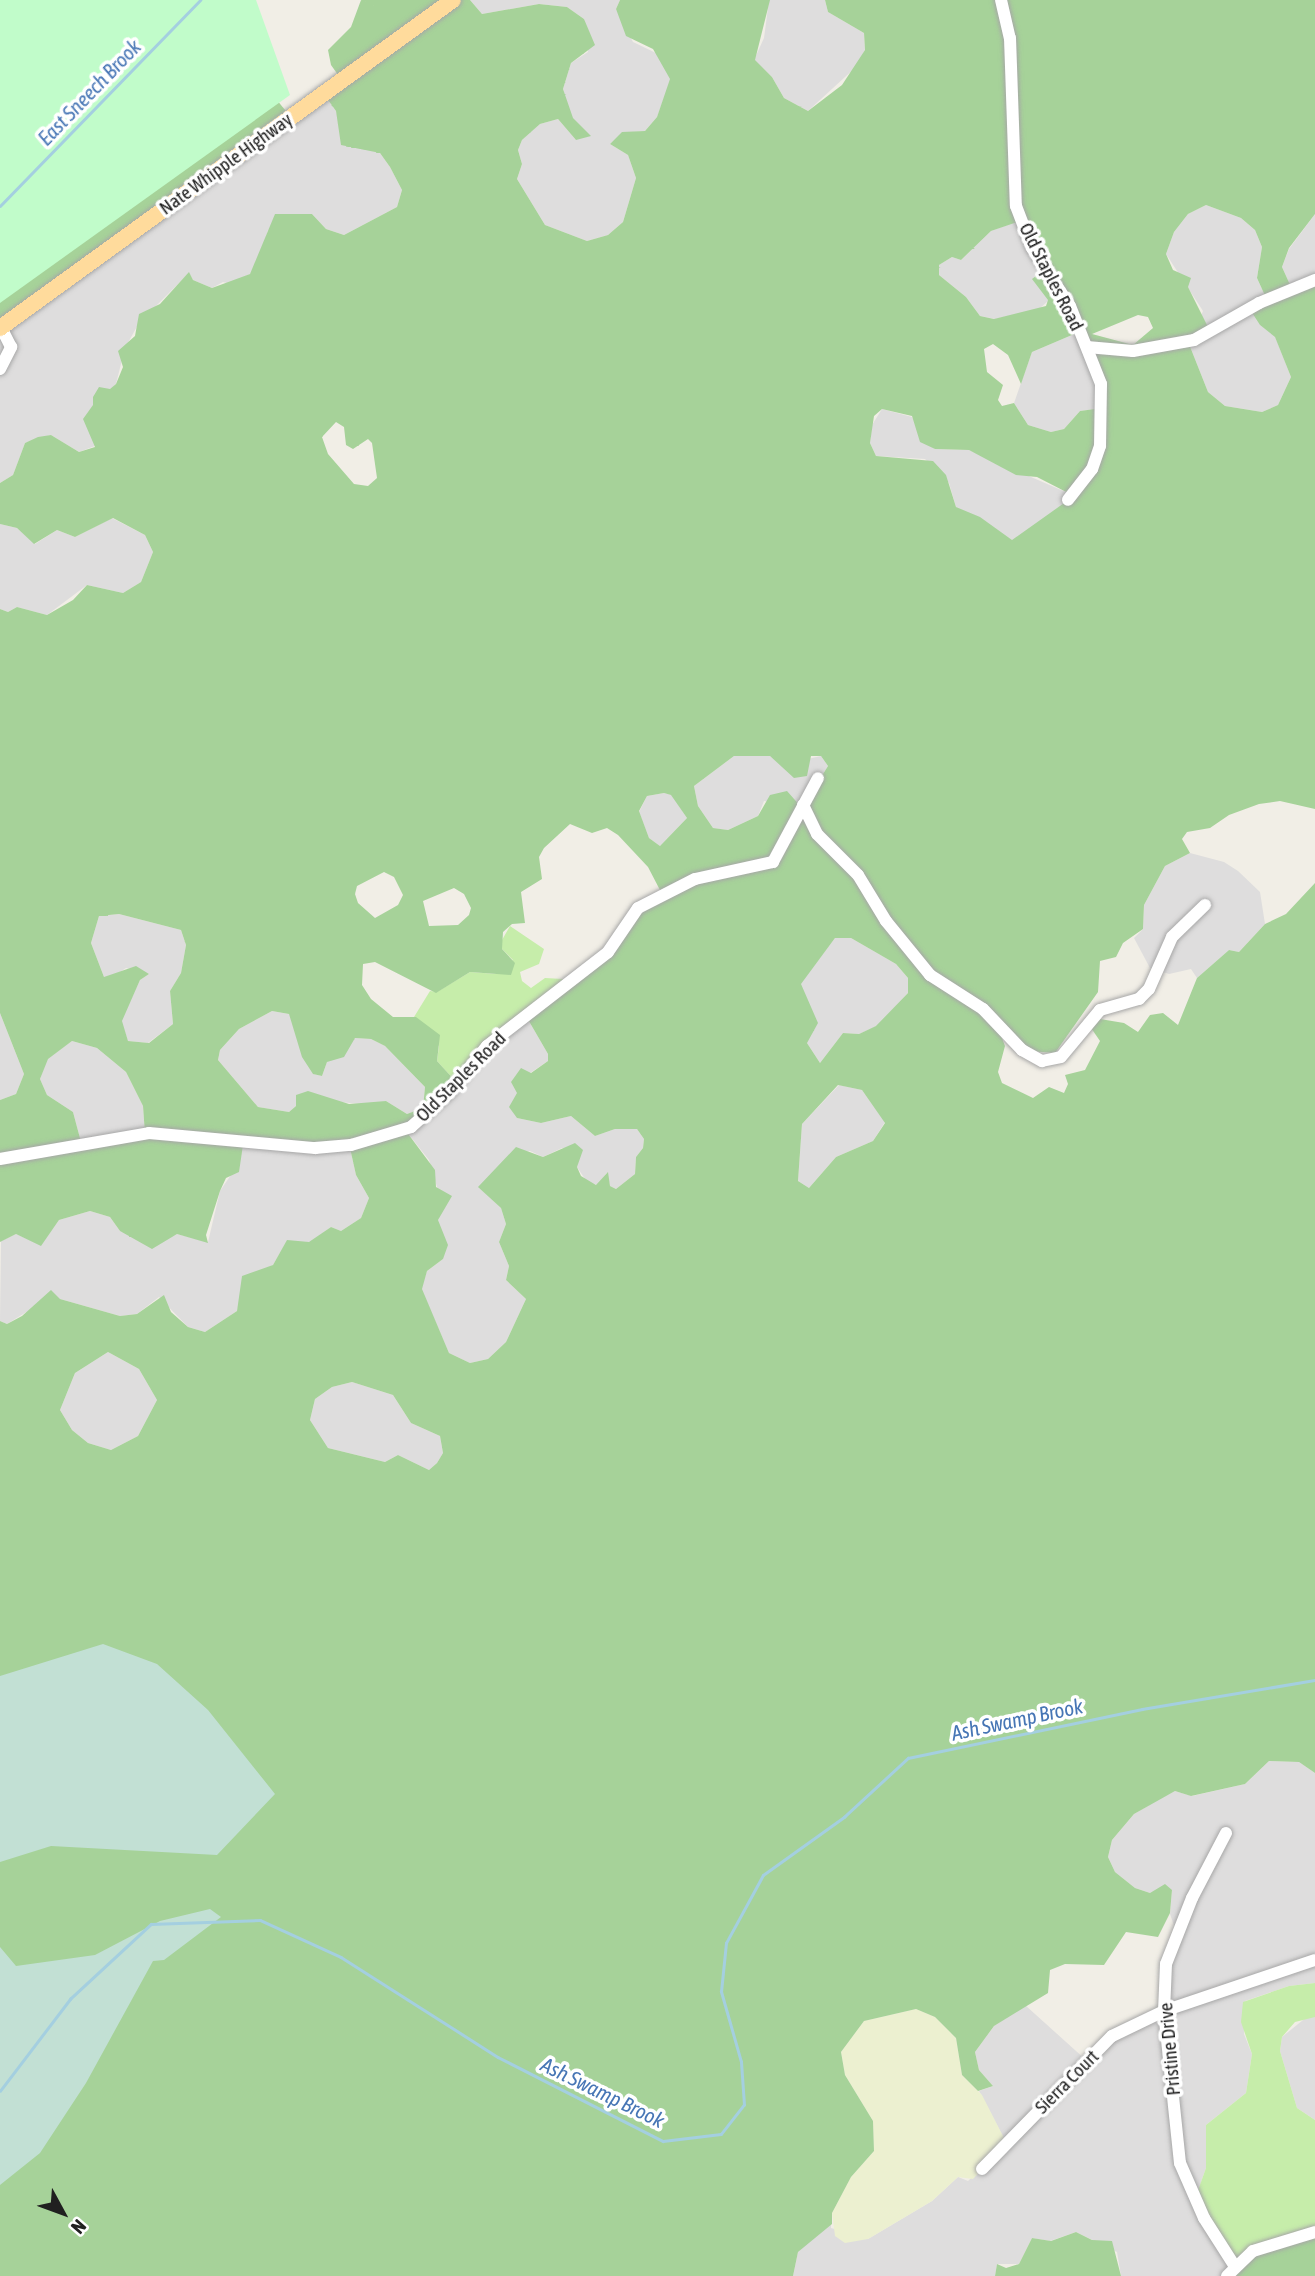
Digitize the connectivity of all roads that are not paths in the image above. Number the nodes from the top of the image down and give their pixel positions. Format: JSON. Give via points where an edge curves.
{"nodes":[{"id":1,"x":453,"y":0,"type":"edge"},
{"id":2,"x":1001,"y":0,"type":"edge"},
{"id":3,"x":1315,"y":280,"type":"edge"},
{"id":4,"x":1,"y":328,"type":"edge"},
{"id":5,"x":1087,"y":347,"type":"junction"},
{"id":6,"x":0,"y":369,"type":"edge"},
{"id":7,"x":1068,"y":500,"type":"dead end"},
{"id":8,"x":818,"y":778,"type":"dead end"},
{"id":9,"x":803,"y":805,"type":"junction"},
{"id":10,"x":1205,"y":905,"type":"dead end"},
{"id":11,"x":0,"y":1159,"type":"edge"},
{"id":12,"x":1226,"y":1833,"type":"dead end"},
{"id":13,"x":1315,"y":1961,"type":"edge"},
{"id":14,"x":1164,"y":2011,"type":"junction"},
{"id":15,"x":982,"y":2169,"type":"dead end"},
{"id":16,"x":1315,"y":2232,"type":"edge"},
{"id":17,"x":1231,"y":2270,"type":"edge"}],
"edges":[{"from":1,"to":4,"type":"main road","name":"Nate Whipple Highway"},
{"from":2,"to":5,"type":"street","name":"Old Staples Road","via":[[1010,38],[1016,206],[1032,248],[1069,306]]},
{"from":3,"to":5,"type":"street","via":[[1259,303],[1194,340],[1133,351]]},
{"from":4,"to":6,"type":"street","via":[[11,347]]},
{"from":5,"to":7,"type":"street","name":"Old Staples Road","via":[[1101,384],[1100,446],[1092,469]]},
{"from":8,"to":9,"type":"street","name":"Old Staples Road"},
{"from":9,"to":10,"type":"street","via":[[817,834],[858,875],[886,921],[930,975],[983,1009],[1022,1050],[1042,1061],[1061,1057],[1100,1010],[1139,999],[1149,989],[1172,937]]},
{"from":9,"to":11,"type":"street","name":"Old Staples Road","via":[[791,837],[773,862],[695,879],[638,908],[608,951],[487,1046],[455,1086],[411,1127],[351,1145],[315,1149],[149,1133]]},
{"from":12,"to":14,"type":"street","name":"Pristine Drive","via":[[1192,1898],[1166,1964]]},
{"from":13,"to":14,"type":"street","name":"Sierra Court"},
{"from":14,"to":15,"type":"street","name":"Sierra Court","via":[[1112,2036]]},
{"from":14,"to":17,"type":"street","name":"Pristine Drive","via":[[1180,2163]]},
{"from":16,"to":17,"type":"street","via":[[1253,2251]]}]}
